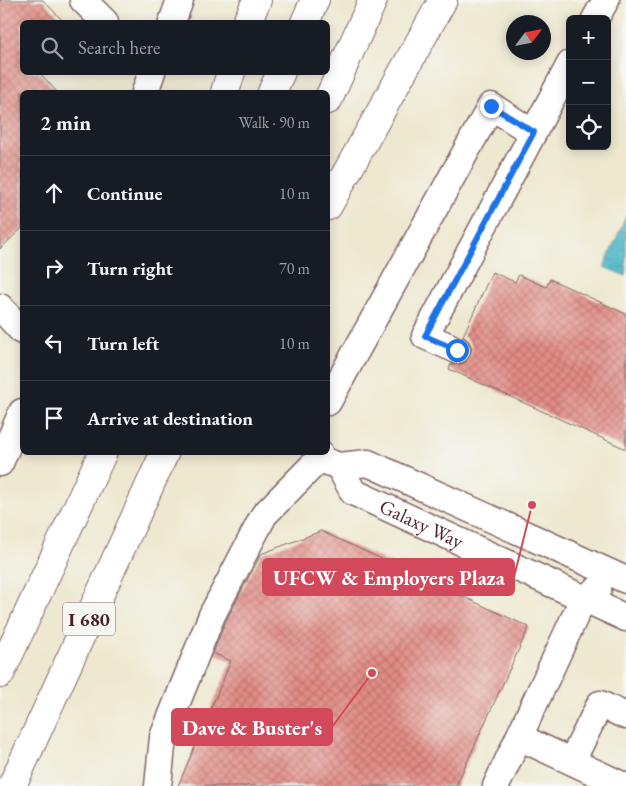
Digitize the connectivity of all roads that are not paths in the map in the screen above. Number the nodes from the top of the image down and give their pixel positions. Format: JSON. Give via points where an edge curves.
{"nodes":[{"id":1,"x":82,"y":0,"type":"edge"},
{"id":2,"x":180,"y":0,"type":"edge"},
{"id":3,"x":257,"y":0,"type":"edge"},
{"id":4,"x":315,"y":0,"type":"edge"},
{"id":5,"x":374,"y":0,"type":"edge"},
{"id":6,"x":443,"y":0,"type":"edge"},
{"id":7,"x":606,"y":0,"type":"edge"},
{"id":8,"x":597,"y":15,"type":"edge"},
{"id":9,"x":103,"y":20,"type":"edge"},
{"id":10,"x":173,"y":20,"type":"edge"},
{"id":11,"x":248,"y":20,"type":"edge"},
{"id":12,"x":306,"y":20,"type":"edge"},
{"id":13,"x":566,"y":72,"type":"edge"},
{"id":14,"x":151,"y":75,"type":"edge"},
{"id":15,"x":230,"y":75,"type":"edge"},
{"id":16,"x":280,"y":75,"type":"edge"},
{"id":17,"x":147,"y":90,"type":"edge"},
{"id":18,"x":226,"y":90,"type":"edge"},
{"id":19,"x":273,"y":90,"type":"edge"},
{"id":20,"x":330,"y":96,"type":"edge"},
{"id":21,"x":534,"y":132,"type":"junction"},
{"id":22,"x":330,"y":202,"type":"edge"},
{"id":23,"x":0,"y":307,"type":"edge"},
{"id":24,"x":20,"y":329,"type":"edge"},
{"id":25,"x":457,"y":350,"type":"dead end"},
{"id":26,"x":330,"y":398,"type":"edge"},
{"id":27,"x":20,"y":417,"type":"edge"},
{"id":28,"x":102,"y":455,"type":"edge"},
{"id":29,"x":164,"y":455,"type":"edge"},
{"id":30,"x":325,"y":459,"type":"edge"},
{"id":31,"x":0,"y":463,"type":"edge"},
{"id":32,"x":623,"y":573,"type":"edge"},
{"id":33,"x":583,"y":599,"type":"junction"},
{"id":34,"x":626,"y":618,"type":"edge"},
{"id":35,"x":0,"y":674,"type":"edge"},
{"id":36,"x":626,"y":716,"type":"edge"},
{"id":37,"x":519,"y":737,"type":"junction"},
{"id":38,"x":572,"y":761,"type":"junction"},
{"id":39,"x":12,"y":786,"type":"edge"},
{"id":40,"x":158,"y":786,"type":"edge"},
{"id":41,"x":496,"y":786,"type":"edge"},
{"id":42,"x":624,"y":786,"type":"edge"}],
"edges":[{"from":1,"to":9,"type":"street"},
{"from":2,"to":10,"type":"street"},
{"from":3,"to":11,"type":"highway"},
{"from":4,"to":12,"type":"highway"},
{"from":5,"to":20,"type":"highway"},
{"from":6,"to":22,"type":"highway"},
{"from":7,"to":8,"type":"street"},
{"from":13,"to":21,"type":"street"},
{"from":14,"to":17,"type":"street"},
{"from":15,"to":18,"type":"highway"},
{"from":16,"to":19,"type":"highway"},
{"from":21,"to":25,"type":"street","via":[[425,336]]},
{"from":21,"to":26,"type":"street","via":[[491,106]]},
{"from":23,"to":24,"type":"street"},
{"from":27,"to":31,"type":"street"},
{"from":28,"to":35,"type":"highway","number":"I 680"},
{"from":29,"to":39,"type":"highway","number":"I 680"},
{"from":30,"to":32,"type":"street","name":"Galaxy Way","via":[[368,463]]},
{"from":30,"to":33,"type":"street","name":"Galaxy Way","via":[[353,492]]},
{"from":30,"to":40,"type":"street","via":[[264,515],[212,615],[163,737]]},
{"from":32,"to":33,"type":"street"},
{"from":33,"to":34,"type":"street","name":"Galaxy Way"},
{"from":33,"to":37,"type":"street"},
{"from":36,"to":38,"type":"street","via":[[600,704]]},
{"from":37,"to":38,"type":"street"},
{"from":37,"to":41,"type":"street"},
{"from":38,"to":42,"type":"street"}]}
